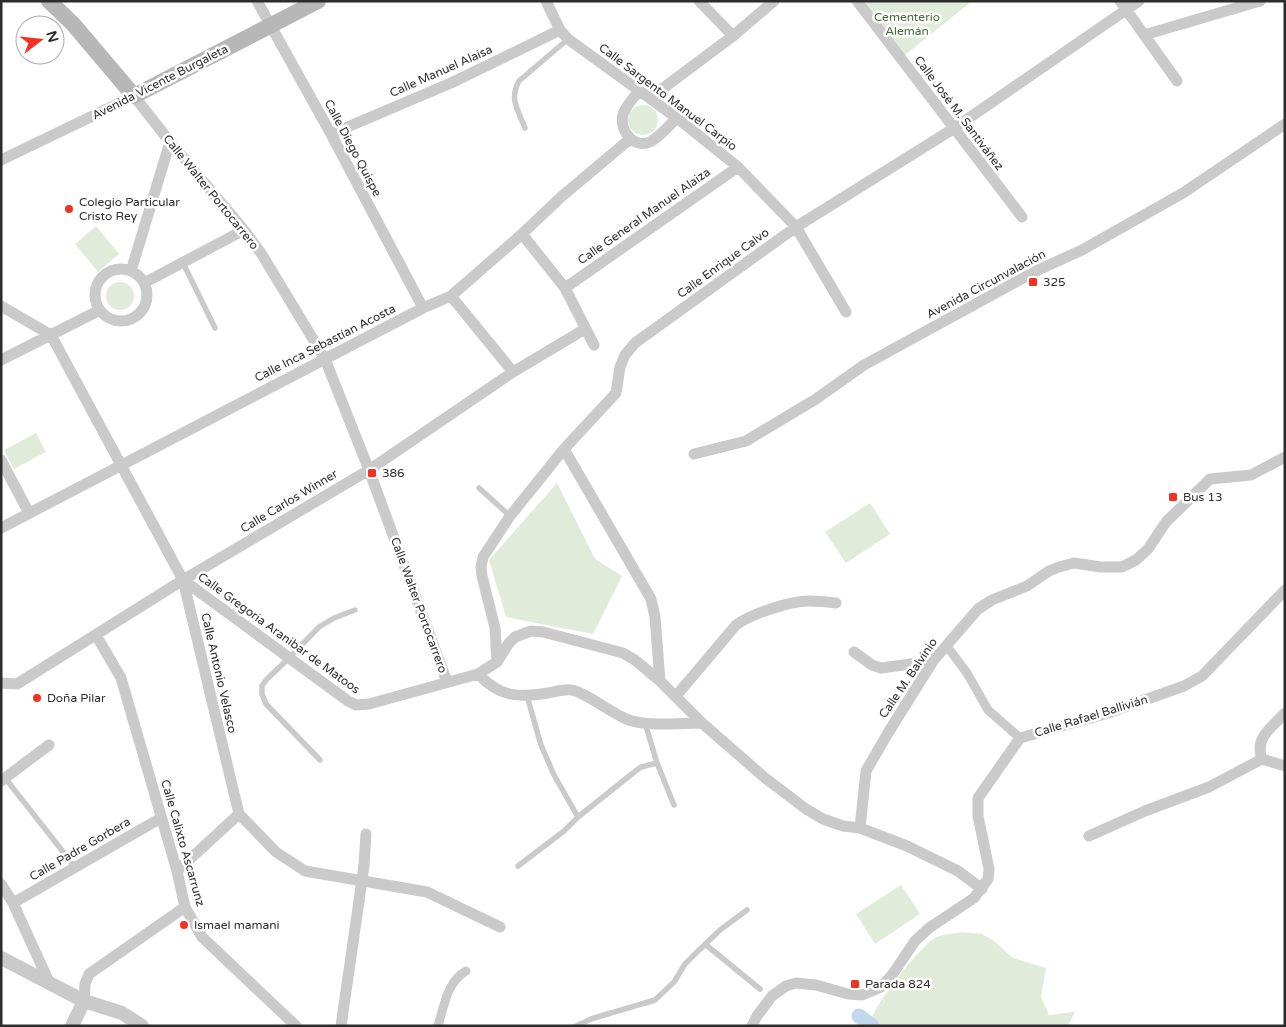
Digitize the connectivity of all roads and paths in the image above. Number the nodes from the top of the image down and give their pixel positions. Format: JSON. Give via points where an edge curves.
{"nodes":[{"id":1,"x":49,"y":1,"type":"edge"},
{"id":2,"x":257,"y":1,"type":"edge"},
{"id":3,"x":318,"y":1,"type":"edge"},
{"id":4,"x":546,"y":1,"type":"edge"},
{"id":5,"x":699,"y":1,"type":"edge"},
{"id":6,"x":774,"y":1,"type":"edge"},
{"id":7,"x":857,"y":1,"type":"edge"},
{"id":8,"x":1138,"y":1,"type":"edge"},
{"id":9,"x":1260,"y":1,"type":"edge"},
{"id":10,"x":1123,"y":6,"type":"edge"},
{"id":11,"x":270,"y":25,"type":"junction"},
{"id":12,"x":564,"y":35,"type":"junction"},
{"id":13,"x":1144,"y":35,"type":"junction"},
{"id":14,"x":733,"y":36,"type":"junction"},
{"id":15,"x":1176,"y":81,"type":"dead end"},
{"id":16,"x":638,"y":91,"type":"junction"},
{"id":17,"x":134,"y":96,"type":"junction"},
{"id":18,"x":650,"y":98,"type":"junction"},
{"id":19,"x":677,"y":118,"type":"junction"},
{"id":20,"x":1285,"y":124,"type":"edge"},
{"id":21,"x":525,"y":128,"type":"dead end"},
{"id":22,"x":953,"y":129,"type":"junction"},
{"id":23,"x":331,"y":134,"type":"junction"},
{"id":24,"x":630,"y":139,"type":"junction"},
{"id":25,"x":170,"y":142,"type":"junction"},
{"id":26,"x":1,"y":160,"type":"edge"},
{"id":27,"x":738,"y":167,"type":"junction"},
{"id":28,"x":1022,"y":217,"type":"dead end"},
{"id":29,"x":796,"y":227,"type":"junction"},
{"id":30,"x":244,"y":230,"type":"junction"},
{"id":31,"x":522,"y":234,"type":"junction"},
{"id":32,"x":183,"y":263,"type":"junction"},
{"id":33,"x":131,"y":271,"type":"junction"},
{"id":34,"x":144,"y":283,"type":"junction"},
{"id":35,"x":565,"y":288,"type":"junction"},
{"id":36,"x":451,"y":296,"type":"junction"},
{"id":37,"x":1,"y":306,"type":"edge"},
{"id":38,"x":423,"y":308,"type":"junction"},
{"id":39,"x":100,"y":310,"type":"junction"},
{"id":40,"x":846,"y":312,"type":"dead end"},
{"id":41,"x":215,"y":328,"type":"dead end"},
{"id":42,"x":585,"y":329,"type":"junction"},
{"id":43,"x":51,"y":335,"type":"junction"},
{"id":44,"x":594,"y":345,"type":"dead end"},
{"id":45,"x":325,"y":359,"type":"junction"},
{"id":46,"x":1,"y":360,"type":"edge"},
{"id":47,"x":513,"y":372,"type":"junction"},
{"id":48,"x":564,"y":449,"type":"junction"},
{"id":49,"x":694,"y":454,"type":"dead end"},
{"id":50,"x":1285,"y":457,"type":"edge"},
{"id":51,"x":1,"y":460,"type":"edge"},
{"id":52,"x":120,"y":466,"type":"junction"},
{"id":53,"x":369,"y":470,"type":"junction"},
{"id":54,"x":479,"y":488,"type":"dead end"},
{"id":55,"x":29,"y":513,"type":"junction"},
{"id":56,"x":510,"y":516,"type":"junction"},
{"id":57,"x":1,"y":528,"type":"edge"},
{"id":58,"x":183,"y":580,"type":"junction"},
{"id":59,"x":1285,"y":590,"type":"edge"},
{"id":60,"x":836,"y":603,"type":"dead end"},
{"id":61,"x":354,"y":610,"type":"dead end"},
{"id":62,"x":96,"y":635,"type":"junction"},
{"id":63,"x":946,"y":645,"type":"junction"},
{"id":64,"x":854,"y":652,"type":"dead end"},
{"id":65,"x":290,"y":658,"type":"junction"},
{"id":66,"x":933,"y":661,"type":"junction"},
{"id":67,"x":497,"y":662,"type":"junction"},
{"id":68,"x":478,"y":674,"type":"junction"},
{"id":69,"x":660,"y":681,"type":"junction"},
{"id":70,"x":1,"y":682,"type":"edge"},
{"id":71,"x":448,"y":682,"type":"junction"},
{"id":72,"x":527,"y":696,"type":"junction"},
{"id":73,"x":676,"y":696,"type":"junction"},
{"id":74,"x":1285,"y":713,"type":"edge"},
{"id":75,"x":645,"y":723,"type":"junction"},
{"id":76,"x":702,"y":723,"type":"junction"},
{"id":77,"x":1020,"y":738,"type":"junction"},
{"id":78,"x":49,"y":745,"type":"dead end"},
{"id":79,"x":1262,"y":759,"type":"junction"},
{"id":80,"x":320,"y":760,"type":"dead end"},
{"id":81,"x":656,"y":762,"type":"junction"},
{"id":82,"x":1285,"y":766,"type":"edge"},
{"id":83,"x":3,"y":780,"type":"edge"},
{"id":84,"x":674,"y":804,"type":"dead end"},
{"id":85,"x":239,"y":814,"type":"junction"},
{"id":86,"x":578,"y":817,"type":"junction"},
{"id":87,"x":161,"y":818,"type":"junction"},
{"id":88,"x":860,"y":828,"type":"junction"},
{"id":89,"x":366,"y":834,"type":"dead end"},
{"id":90,"x":1090,"y":836,"type":"dead end"},
{"id":91,"x":518,"y":866,"type":"dead end"},
{"id":92,"x":75,"y":867,"type":"junction"},
{"id":93,"x":177,"y":871,"type":"junction"},
{"id":94,"x":1,"y":884,"type":"edge"},
{"id":95,"x":982,"y":889,"type":"junction"},
{"id":96,"x":14,"y":903,"type":"junction"},
{"id":97,"x":185,"y":907,"type":"junction"},
{"id":98,"x":747,"y":910,"type":"dead end"},
{"id":99,"x":500,"y":927,"type":"dead end"},
{"id":100,"x":705,"y":944,"type":"junction"},
{"id":101,"x":1,"y":958,"type":"edge"},
{"id":102,"x":466,"y":971,"type":"dead end"},
{"id":103,"x":50,"y":984,"type":"junction"},
{"id":104,"x":760,"y":988,"type":"dead end"},
{"id":105,"x":84,"y":1001,"type":"junction"},
{"id":106,"x":72,"y":1026,"type":"edge"},
{"id":107,"x":142,"y":1026,"type":"edge"},
{"id":108,"x":296,"y":1026,"type":"edge"},
{"id":109,"x":341,"y":1026,"type":"edge"},
{"id":110,"x":438,"y":1026,"type":"edge"},
{"id":111,"x":576,"y":1026,"type":"edge"},
{"id":112,"x":752,"y":1026,"type":"edge"}],
"edges":[{"from":1,"to":17,"type":"main road","name":"Calle Walter Portocarrero","via":[[74,24]]},
{"from":2,"to":11,"type":"street","name":"Calle Diego Quispe"},
{"from":3,"to":11,"type":"main road","name":"Avenida Vicente Burgaleta"},
{"from":4,"to":12,"type":"street","name":"Calle Sargento Manuel Carpio"},
{"from":5,"to":14,"type":"street"},
{"from":6,"to":14,"type":"street"},
{"from":7,"to":22,"type":"street","name":"Calle José M. Santiváñez"},
{"from":8,"to":10,"type":"street","name":"Calle Enrique Calvo"},
{"from":9,"to":13,"type":"street"},
{"from":10,"to":13,"type":"street"},
{"from":10,"to":22,"type":"street","name":"Calle Enrique Calvo"},
{"from":11,"to":17,"type":"main road","name":"Avenida Vicente Burgaleta"},
{"from":11,"to":23,"type":"street","name":"Calle Diego Quispe"},
{"from":12,"to":16,"type":"street","name":"Calle Sargento Manuel Carpio"},
{"from":12,"to":21,"type":"lane","via":[[514,90]]},
{"from":12,"to":23,"type":"street","name":"Calle Manuel Alaisa"},
{"from":13,"to":15,"type":"street"},
{"from":14,"to":18,"type":"street"},
{"from":16,"to":18,"type":"street","name":"Calle Sargento Manuel Carpio"},
{"from":16,"to":24,"type":"street","via":[[622,120]]},
{"from":17,"to":25,"type":"street","name":"Calle Walter Portocarrero"},
{"from":17,"to":26,"type":"street","name":"Avenida Vicente Burgaleta"},
{"from":18,"to":19,"type":"street","name":"Calle Sargento Manuel Carpio"},
{"from":19,"to":24,"type":"street","via":[[650,142]]},
{"from":19,"to":27,"type":"street","name":"Calle Sargento Manuel Carpio"},
{"from":20,"to":49,"type":"street","name":"Avenida Circunvalación","via":[[1154,210],[864,365],[816,399],[746,441]]},
{"from":22,"to":28,"type":"street","name":"Calle José M. Santiváñez"},
{"from":22,"to":29,"type":"street","name":"Calle Enrique Calvo"},
{"from":23,"to":38,"type":"street","name":"Calle Diego Quispe"},
{"from":24,"to":31,"type":"street","name":"Calle Inca Sebastían Acosta"},
{"from":25,"to":30,"type":"street","name":"Calle Walter Portocarrero"},
{"from":25,"to":33,"type":"street"},
{"from":27,"to":29,"type":"street","name":"Calle Sargento Manuel Carpio"},
{"from":27,"to":35,"type":"street","name":"Calle General Manuel Alaiza"},
{"from":29,"to":40,"type":"street","name":"Calle Sargento Manuel Carpio"},
{"from":29,"to":48,"type":"street","name":"Calle Enrique Calvo","via":[[635,343],[620,367],[616,392]]},
{"from":30,"to":32,"type":"street"},
{"from":30,"to":45,"type":"street","name":"Calle Walter Portocarrero"},
{"from":31,"to":35,"type":"street"},
{"from":31,"to":36,"type":"street","name":"Calle Inca Sebastían Acosta"},
{"from":32,"to":34,"type":"street"},
{"from":32,"to":41,"type":"lane"},
{"from":33,"to":34,"type":"street"},
{"from":33,"to":39,"type":"street","via":[[114,270],[100,278],[95,294]]},
{"from":34,"to":39,"type":"street","via":[[144,306],[134,317],[112,319]]},
{"from":35,"to":42,"type":"street"},
{"from":36,"to":38,"type":"street","name":"Calle Inca Sebastían Acosta"},
{"from":36,"to":47,"type":"street"},
{"from":37,"to":43,"type":"street"},
{"from":38,"to":45,"type":"street","name":"Calle Inca Sebastían Acosta"},
{"from":39,"to":43,"type":"street"},
{"from":42,"to":44,"type":"street"},
{"from":42,"to":47,"type":"street","name":"Calle Carlos Winner"},
{"from":43,"to":46,"type":"street"},
{"from":43,"to":52,"type":"street","name":"Calle Antonio Velasco"},
{"from":45,"to":52,"type":"street","name":"Calle Inca Sebastían Acosta"},
{"from":45,"to":53,"type":"street","name":"Calle Walter Portocarrero"},
{"from":47,"to":53,"type":"street","name":"Calle Carlos Winner"},
{"from":48,"to":56,"type":"street","name":"Calle Enrique Calvo"},
{"from":48,"to":69,"type":"street","via":[[651,599]]},
{"from":50,"to":63,"type":"street","name":"Calle M. Balvinio","via":[[1251,475],[1210,479],[1166,522],[1148,549],[1136,560],[1122,567],[1074,563],[1054,569],[978,609]]},
{"from":51,"to":55,"type":"street"},
{"from":52,"to":55,"type":"street","name":"Calle Inca Sebastían Acosta"},
{"from":52,"to":58,"type":"street","name":"Calle Antonio Velasco"},
{"from":53,"to":58,"type":"street","name":"Calle Carlos Winner"},
{"from":53,"to":71,"type":"street","name":"Calle Walter Portocarrero"},
{"from":54,"to":56,"type":"lane"},
{"from":55,"to":57,"type":"street","name":"Calle Inca Sebastían Acosta"},
{"from":56,"to":67,"type":"street","name":"Calle Enrique Calvo","via":[[488,548],[481,567],[495,628]]},
{"from":58,"to":62,"type":"street","name":"Calle Carlos Winner"},
{"from":58,"to":65,"type":"street","name":"Calle Gregoria Aranibar de Matoos"},
{"from":58,"to":85,"type":"street","name":"Calle Antonio Velasco"},
{"from":59,"to":77,"type":"street","name":"Calle Rafael Ballivián","via":[[1202,676],[1184,686],[1108,713]]},
{"from":60,"to":73,"type":"street","via":[[799,602],[744,619]]},
{"from":61,"to":65,"type":"lane","via":[[318,627]]},
{"from":62,"to":70,"type":"street","name":"Calle Carlos Winner","via":[[17,684]]},
{"from":62,"to":87,"type":"street","name":"Calle Calixto Ascarrunz","via":[[121,678]]},
{"from":63,"to":66,"type":"street","name":"Calle M. Balvinio"},
{"from":63,"to":77,"type":"street","via":[[988,710]]},
{"from":64,"to":66,"type":"street","via":[[881,668]]},
{"from":65,"to":71,"type":"street","name":"Calle Gregoria Aranibar de Matoos","via":[[356,705]]},
{"from":65,"to":80,"type":"lane","via":[[266,680],[262,694],[266,704]]},
{"from":66,"to":88,"type":"street","name":"Calle M. Balvinio","via":[[866,771]]},
{"from":67,"to":68,"type":"street","name":"Calle Walter Portocarrero"},
{"from":67,"to":69,"type":"street","name":"Calle Walter Portocarrero","via":[[515,637],[543,632],[623,653]]},
{"from":68,"to":71,"type":"street","name":"Calle Walter Portocarrero"},
{"from":68,"to":72,"type":"street","via":[[505,694]]},
{"from":69,"to":73,"type":"street","name":"Calle Walter Portocarrero"},
{"from":72,"to":75,"type":"street","via":[[571,690],[611,712]]},
{"from":72,"to":86,"type":"lane","via":[[550,768]]},
{"from":73,"to":76,"type":"street","name":"Calle Walter Portocarrero"},
{"from":74,"to":79,"type":"street","via":[[1261,740],[1259,751]]},
{"from":75,"to":76,"type":"street"},
{"from":75,"to":81,"type":"lane"},
{"from":76,"to":88,"type":"street","name":"Calle Walter Portocarrero","via":[[806,809],[843,826]]},
{"from":77,"to":95,"type":"street","name":"Calle Rafael Ballivián","via":[[978,798],[978,816],[990,870]]},
{"from":78,"to":83,"type":"street"},
{"from":79,"to":82,"type":"street"},
{"from":79,"to":90,"type":"street","via":[[1209,787]]},
{"from":81,"to":84,"type":"lane"},
{"from":81,"to":86,"type":"lane","via":[[641,767]]},
{"from":83,"to":92,"type":"lane"},
{"from":85,"to":93,"type":"street"},
{"from":85,"to":99,"type":"street","via":[[276,852],[305,871],[426,892]]},
{"from":86,"to":91,"type":"lane"},
{"from":87,"to":92,"type":"street","name":"Calle Padre Gorbera"},
{"from":87,"to":93,"type":"street","name":"Calle Calixto Ascarrunz"},
{"from":88,"to":95,"type":"street","name":"Calle Walter Portocarrero","via":[[958,871]]},
{"from":89,"to":109,"type":"street","bridge":true},
{"from":92,"to":96,"type":"street","name":"Calle Padre Gorbera"},
{"from":93,"to":97,"type":"street","name":"Calle Calixto Ascarrunz"},
{"from":94,"to":96,"type":"street"},
{"from":95,"to":112,"type":"street","via":[[915,941],[881,987],[862,995],[807,983],[786,986],[772,996]]},
{"from":96,"to":103,"type":"street"},
{"from":97,"to":105,"type":"street","via":[[89,974]]},
{"from":97,"to":108,"type":"street","name":"Calle Calixto Ascarrunz","via":[[202,937]]},
{"from":98,"to":100,"type":"lane"},
{"from":100,"to":104,"type":"lane"},
{"from":100,"to":111,"type":"lane","via":[[655,1000]]},
{"from":101,"to":103,"type":"street"},
{"from":102,"to":110,"type":"street","via":[[453,982]]},
{"from":103,"to":105,"type":"street"},
{"from":105,"to":106,"type":"street"},
{"from":105,"to":107,"type":"street","via":[[122,1012]]}]}
